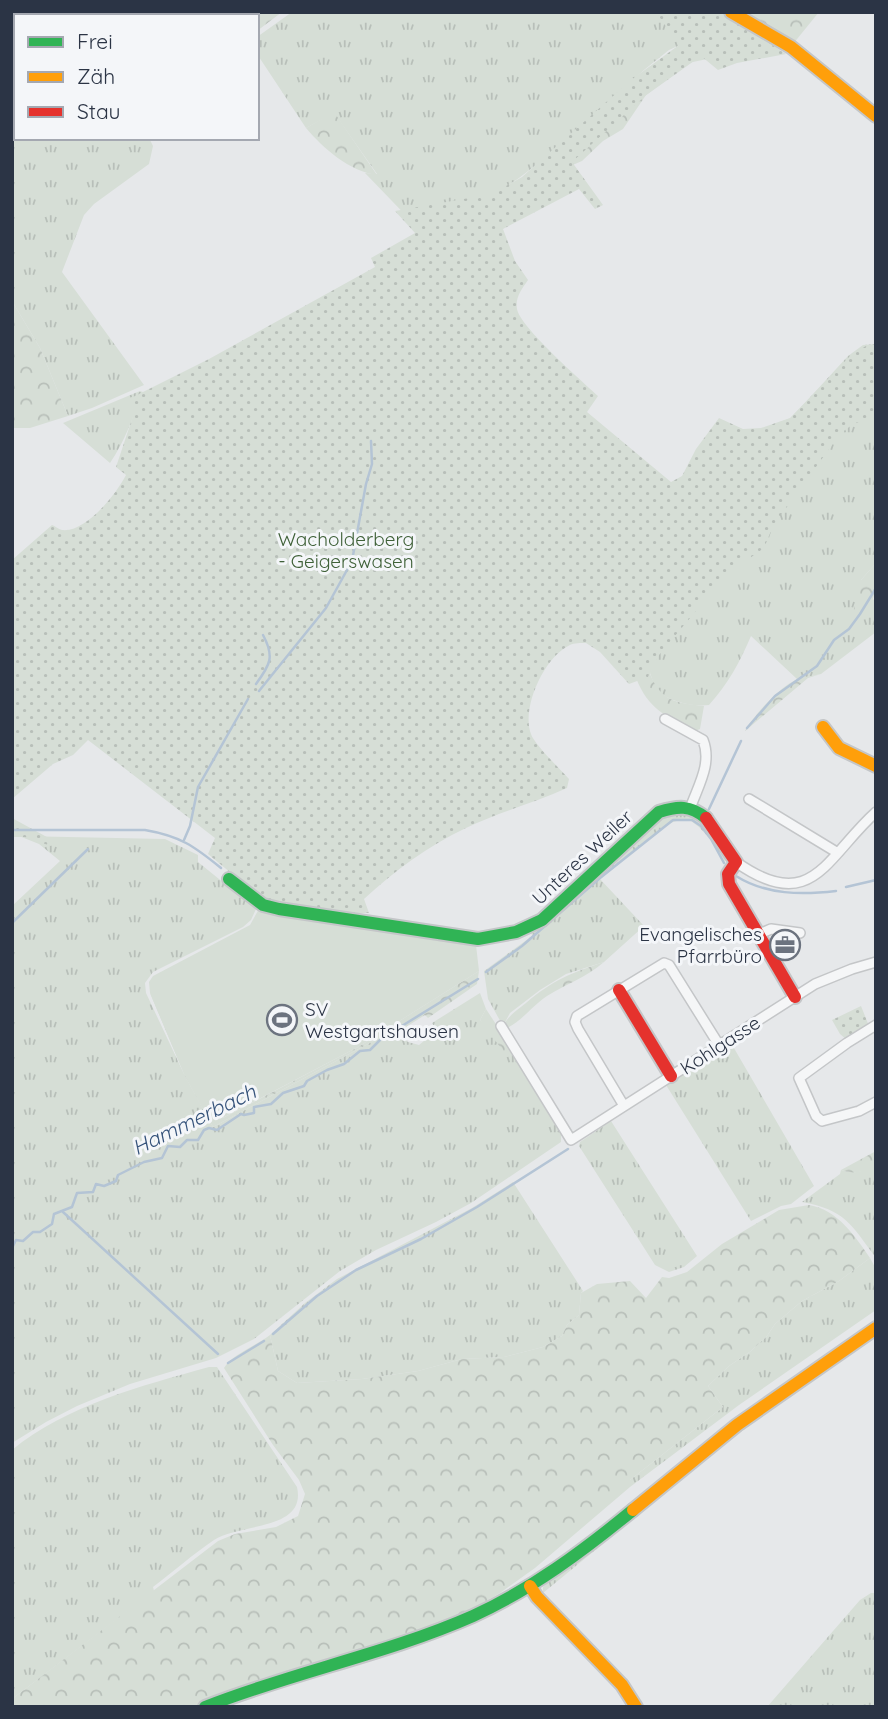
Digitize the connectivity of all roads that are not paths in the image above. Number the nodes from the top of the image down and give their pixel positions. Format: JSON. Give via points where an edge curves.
{"nodes":[{"id":1,"x":731,"y":12,"type":"edge"},
{"id":2,"x":876,"y":116,"type":"edge"},
{"id":3,"x":665,"y":719,"type":"dead end"},
{"id":4,"x":823,"y":727,"type":"dead end"},
{"id":5,"x":876,"y":766,"type":"edge"},
{"id":6,"x":748,"y":799,"type":"dead end"},
{"id":7,"x":691,"y":806,"type":"junction"},
{"id":8,"x":876,"y":812,"type":"edge"},
{"id":9,"x":838,"y":853,"type":"junction"},
{"id":10,"x":736,"y":862,"type":"junction"},
{"id":11,"x":229,"y":879,"type":"dead end"},
{"id":12,"x":800,"y":933,"type":"dead end"},
{"id":13,"x":757,"y":935,"type":"junction"},
{"id":14,"x":876,"y":962,"type":"edge"},
{"id":15,"x":619,"y":990,"type":"junction"},
{"id":16,"x":794,"y":997,"type":"junction"},
{"id":17,"x":876,"y":1025,"type":"edge"},
{"id":18,"x":500,"y":1026,"type":"dead end"},
{"id":19,"x":719,"y":1045,"type":"junction"},
{"id":20,"x":671,"y":1076,"type":"junction"},
{"id":21,"x":876,"y":1102,"type":"edge"},
{"id":22,"x":624,"y":1106,"type":"junction"},
{"id":23,"x":876,"y":1328,"type":"edge"},
{"id":24,"x":530,"y":1586,"type":"junction"},
{"id":25,"x":205,"y":1707,"type":"edge"},
{"id":26,"x":636,"y":1707,"type":"edge"}],
"edges":[{"from":1,"to":2,"type":"street","via":[[791,47]]},
{"from":3,"to":7,"type":"street","via":[[703,740],[708,752]]},
{"from":4,"to":5,"type":"street","via":[[837,749]]},
{"from":6,"to":9,"type":"street"},
{"from":7,"to":10,"type":"street","via":[[703,814]]},
{"from":7,"to":11,"type":"street","name":"Unteres Weiler","via":[[671,806],[659,812],[550,914],[535,925],[499,938],[478,939],[279,909],[263,905]]},
{"from":8,"to":9,"type":"street"},
{"from":9,"to":10,"type":"street","via":[[814,878],[799,883],[765,880]]},
{"from":10,"to":13,"type":"street","via":[[728,874],[729,884]]},
{"from":12,"to":13,"type":"street","via":[[771,929]]},
{"from":13,"to":16,"type":"street"},
{"from":14,"to":16,"type":"street","name":"Kohlgasse","via":[[814,984]]},
{"from":15,"to":19,"type":"street","via":[[664,963],[669,965]]},
{"from":15,"to":20,"type":"street"},
{"from":15,"to":22,"type":"street","via":[[577,1016],[575,1022]]},
{"from":16,"to":19,"type":"street","name":"Kohlgasse"},
{"from":17,"to":21,"type":"street","via":[[799,1078],[822,1121]]},
{"from":18,"to":22,"type":"street","name":"Kohlgasse","via":[[571,1140]]},
{"from":19,"to":20,"type":"street","name":"Kohlgasse"},
{"from":20,"to":22,"type":"street","name":"Kohlgasse"},
{"from":23,"to":24,"type":"street","via":[[737,1425]]},
{"from":24,"to":25,"type":"street","via":[[470,1617]]},
{"from":24,"to":26,"type":"street","via":[[622,1685]]}]}
